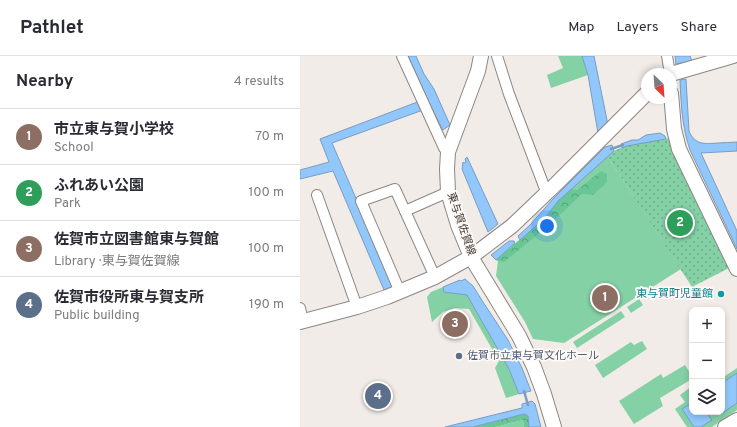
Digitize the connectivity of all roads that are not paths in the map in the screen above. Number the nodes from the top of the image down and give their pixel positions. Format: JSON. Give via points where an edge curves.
{"nodes":[{"id":1,"x":402,"y":56,"type":"edge"},
{"id":2,"x":481,"y":56,"type":"edge"},
{"id":3,"x":497,"y":56,"type":"edge"},
{"id":4,"x":667,"y":56,"type":"edge"},
{"id":5,"x":733,"y":56,"type":"edge"},
{"id":6,"x":669,"y":68,"type":"edge"},
{"id":7,"x":677,"y":72,"type":"edge"},
{"id":8,"x":641,"y":99,"type":"edge"},
{"id":9,"x":672,"y":104,"type":"edge"},
{"id":10,"x":448,"y":152,"type":"junction"},
{"id":11,"x":448,"y":192,"type":"junction"},
{"id":12,"x":317,"y":194,"type":"dead end"},
{"id":13,"x":547,"y":194,"type":"junction"},
{"id":14,"x":405,"y":211,"type":"junction"},
{"id":15,"x":471,"y":257,"type":"junction"},
{"id":16,"x":737,"y":269,"type":"edge"},
{"id":17,"x":435,"y":277,"type":"junction"},
{"id":18,"x":397,"y":285,"type":"dead end"},
{"id":19,"x":358,"y":307,"type":"junction"},
{"id":20,"x":301,"y":317,"type":"edge"},
{"id":21,"x":737,"y":420,"type":"edge"},
{"id":22,"x":554,"y":427,"type":"edge"},
{"id":23,"x":725,"y":427,"type":"edge"}],
"edges":[{"from":1,"to":10,"type":"street"},
{"from":2,"to":10,"type":"street","name":"東与賀佐賀線","via":[[478,71]]},
{"from":3,"to":13,"type":"street"},
{"from":4,"to":6,"type":"street"},
{"from":5,"to":7,"type":"street"},
{"from":8,"to":13,"type":"street"},
{"from":9,"to":16,"type":"street","via":[[679,149]]},
{"from":10,"to":11,"type":"street","name":"東与賀佐賀線"},
{"from":11,"to":14,"type":"street"},
{"from":11,"to":15,"type":"street","name":"東与賀佐賀線"},
{"from":12,"to":19,"type":"street"},
{"from":13,"to":15,"type":"street","via":[[512,226]]},
{"from":14,"to":17,"type":"street"},
{"from":14,"to":18,"type":"street","via":[[395,189],[361,201]]},
{"from":15,"to":17,"type":"street"},
{"from":15,"to":22,"type":"street","name":"東与賀佐賀線","via":[[519,336],[534,367]]},
{"from":17,"to":19,"type":"street"},
{"from":19,"to":20,"type":"street"},
{"from":21,"to":23,"type":"street"}]}
